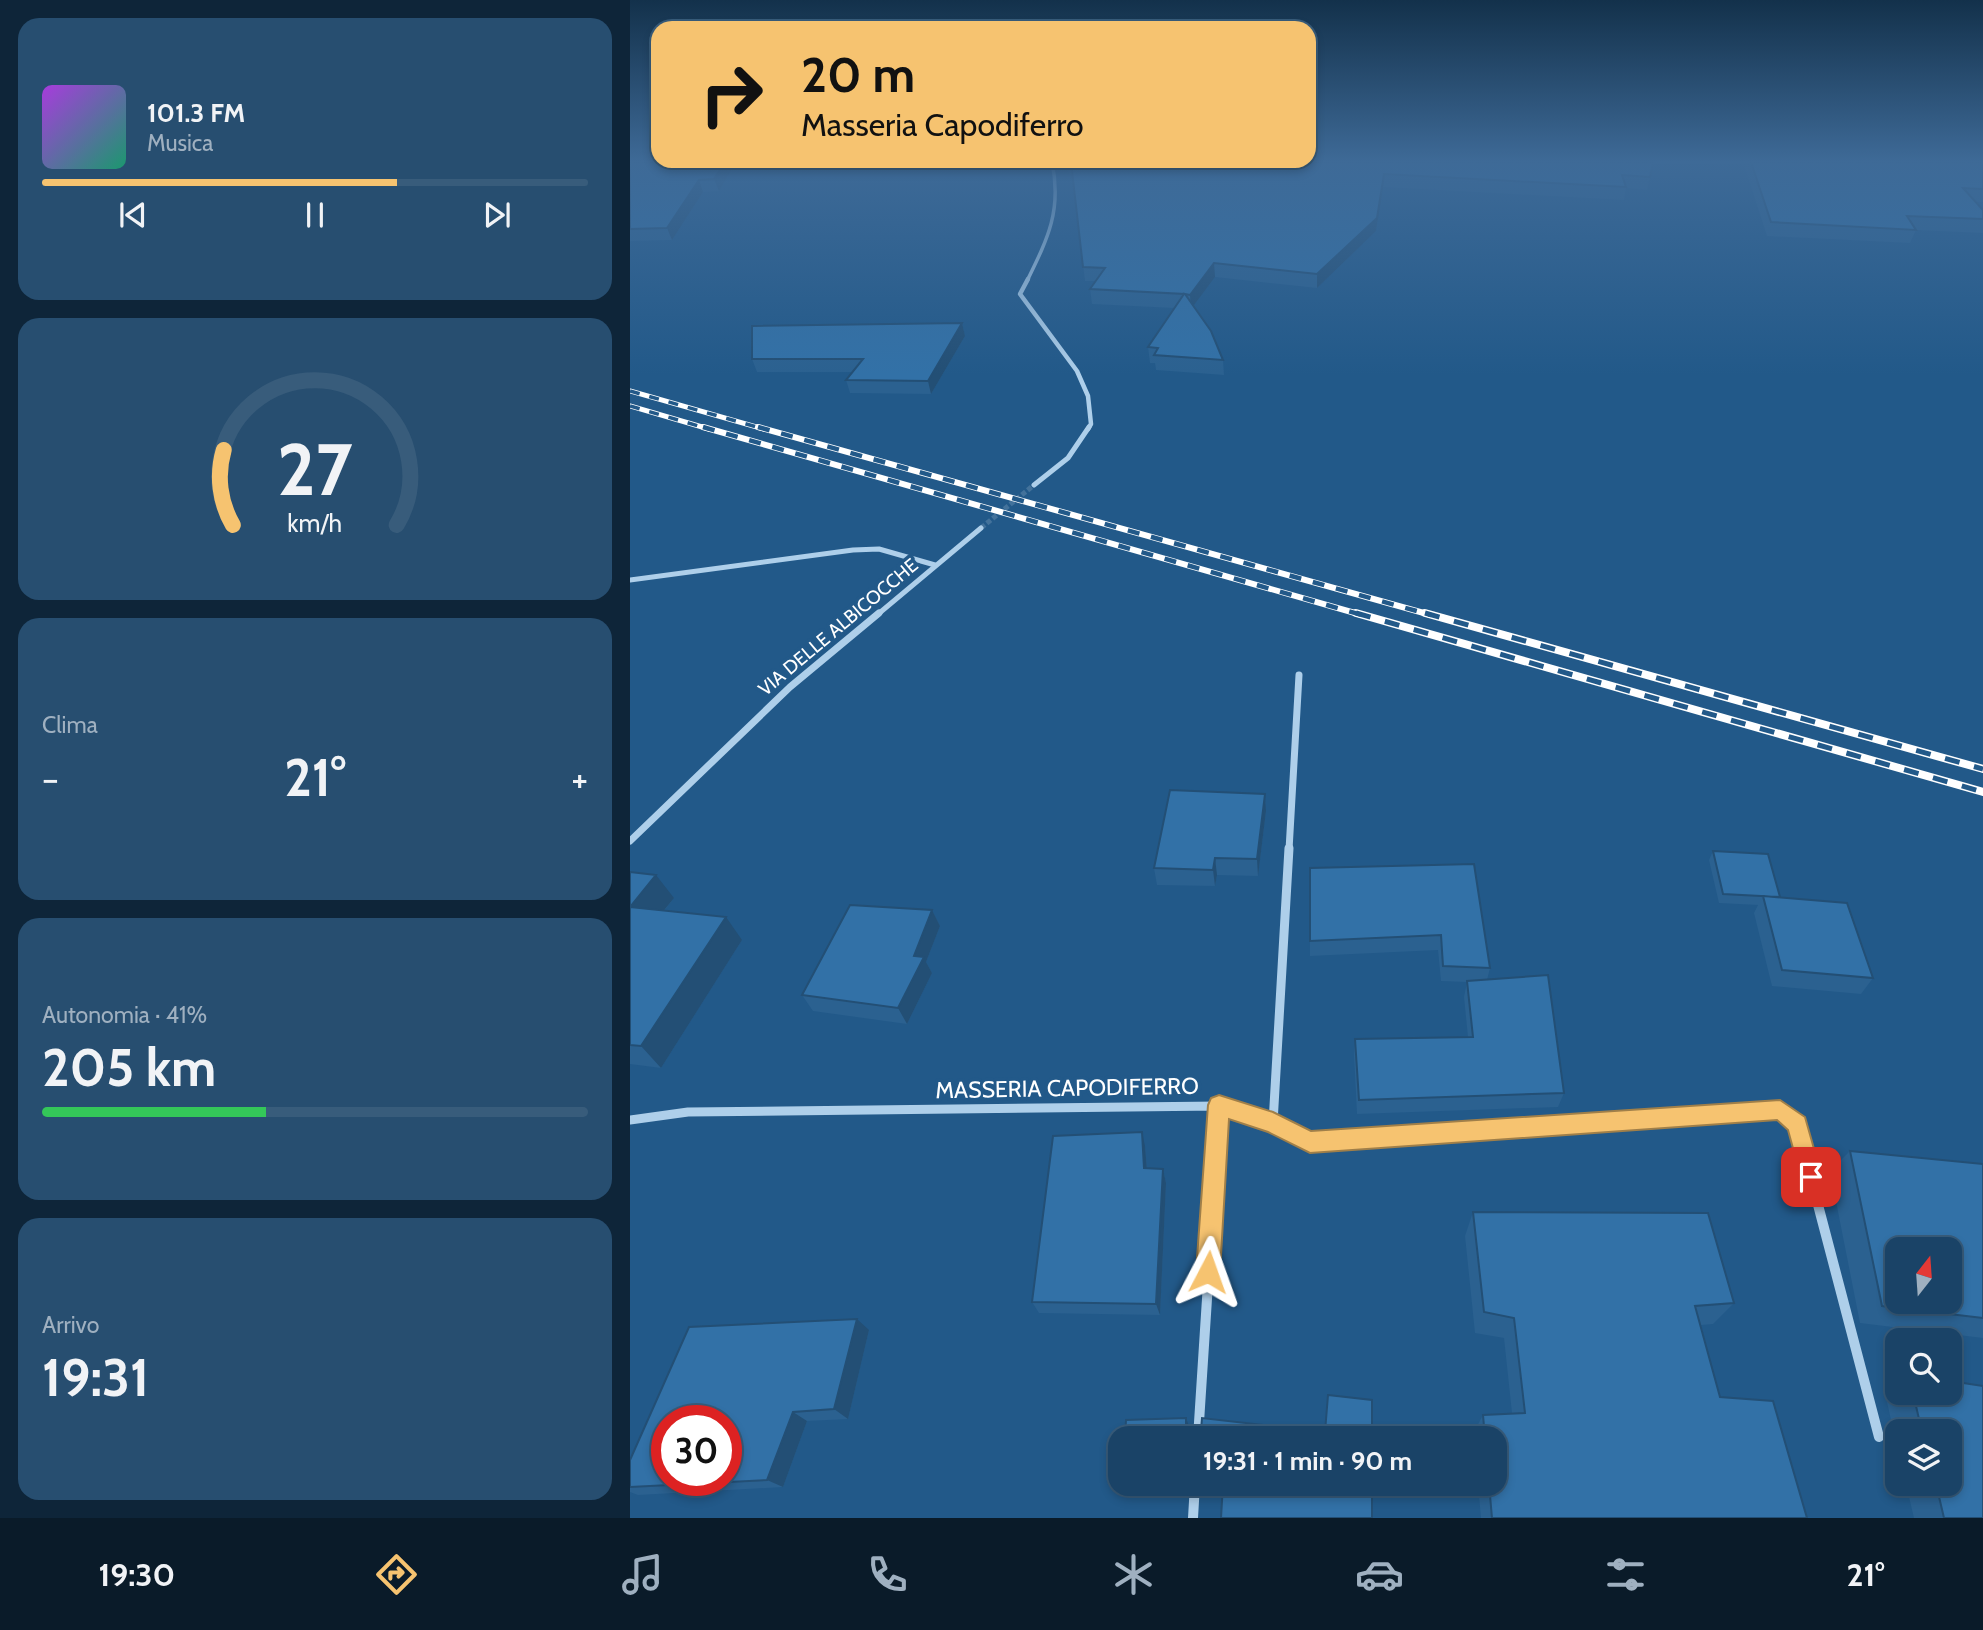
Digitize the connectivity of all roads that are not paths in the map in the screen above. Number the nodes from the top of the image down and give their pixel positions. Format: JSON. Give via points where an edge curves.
{"nodes":[{"id":1,"x":1049,"y":233,"type":"edge"},
{"id":2,"x":1034,"y":485,"type":"tunnel mouth"},
{"id":3,"x":981,"y":528,"type":"tunnel mouth"},
{"id":4,"x":935,"y":565,"type":"junction"},
{"id":5,"x":630,"y":580,"type":"edge"},
{"id":6,"x":1299,"y":675,"type":"dead end"},
{"id":7,"x":630,"y":841,"type":"edge"},
{"id":8,"x":1219,"y":1105,"type":"junction"},
{"id":9,"x":630,"y":1120,"type":"edge"},
{"id":10,"x":1273,"y":1123,"type":"junction"},
{"id":11,"x":1199,"y":1426,"type":"edge"},
{"id":12,"x":1878,"y":1437,"type":"dead end"},
{"id":13,"x":1194,"y":1496,"type":"edge"},
{"id":14,"x":1193,"y":1518,"type":"edge"}],
"edges":[{"from":1,"to":2,"type":"street","via":[[1020,295],[1077,371],[1088,396],[1091,424],[1068,458]]},
{"from":3,"to":4,"type":"street"},
{"from":4,"to":5,"type":"street","name":"VIA DELLE ALBICOCCHE","via":[[879,549],[853,550]]},
{"from":4,"to":7,"type":"street","name":"VIA DELLE ALBICOCCHE","via":[[790,687]]},
{"from":6,"to":10,"type":"street"},
{"from":8,"to":9,"type":"street","name":"MASSERIA CAPODIFERRO","via":[[688,1112]]},
{"from":8,"to":10,"type":"street","name":"MASSERIA CAPODIFERRO"},
{"from":8,"to":11,"type":"street"},
{"from":10,"to":12,"type":"street","name":"MASSERIA CAPODIFERRO","via":[[1310,1142],[1780,1110],[1797,1125]]},
{"from":13,"to":14,"type":"street"}]}
